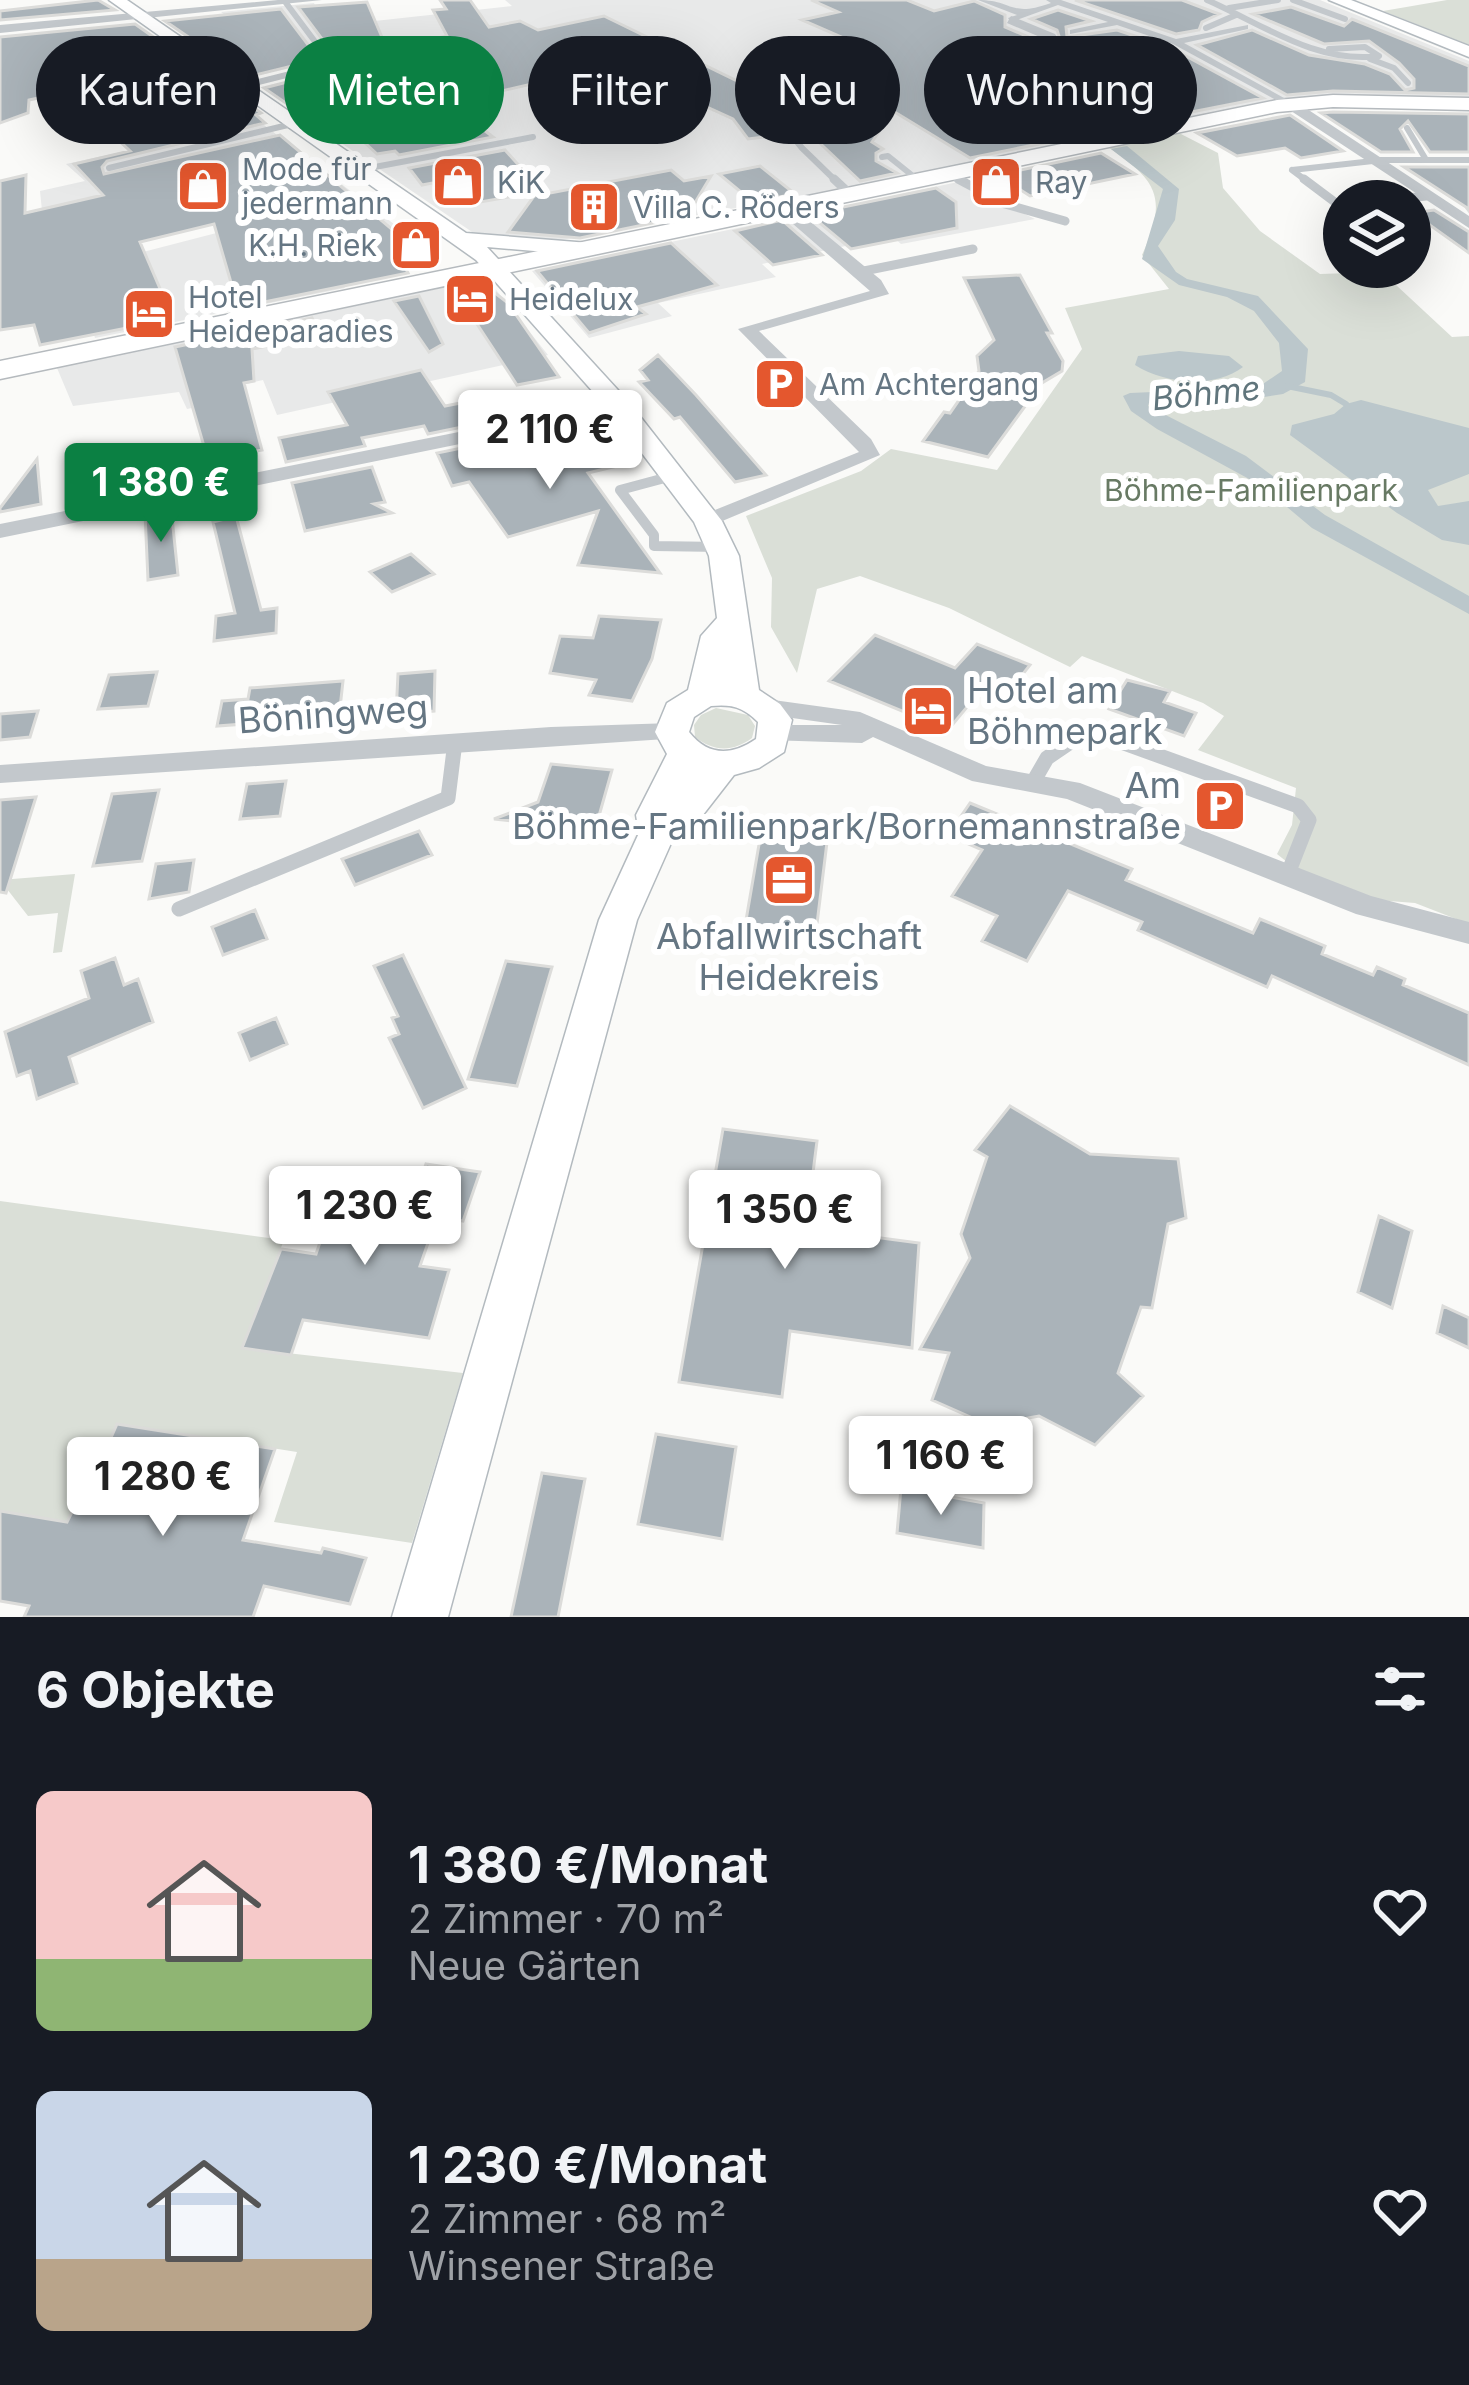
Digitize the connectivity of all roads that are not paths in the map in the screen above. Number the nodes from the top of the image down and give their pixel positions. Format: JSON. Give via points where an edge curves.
{"nodes":[{"id":1,"x":117,"y":0,"type":"edge"},
{"id":2,"x":237,"y":0,"type":"edge"},
{"id":3,"x":316,"y":0,"type":"edge"},
{"id":4,"x":982,"y":0,"type":"edge"},
{"id":5,"x":1278,"y":0,"type":"edge"},
{"id":6,"x":1293,"y":0,"type":"edge"},
{"id":7,"x":1337,"y":0,"type":"edge"},
{"id":8,"x":1056,"y":1,"type":"edge"},
{"id":9,"x":1199,"y":1,"type":"edge"},
{"id":10,"x":276,"y":2,"type":"edge"},
{"id":11,"x":214,"y":9,"type":"junction"},
{"id":12,"x":1232,"y":12,"type":"junction"},
{"id":13,"x":139,"y":16,"type":"junction"},
{"id":14,"x":1018,"y":17,"type":"junction"},
{"id":15,"x":1345,"y":20,"type":"dead end"},
{"id":16,"x":1123,"y":21,"type":"junction"},
{"id":17,"x":1245,"y":27,"type":"dead end"},
{"id":18,"x":1205,"y":28,"type":"dead end"},
{"id":19,"x":0,"y":29,"type":"edge"},
{"id":20,"x":1073,"y":32,"type":"joint"},
{"id":21,"x":167,"y":36,"type":"edge"},
{"id":22,"x":1046,"y":36,"type":"edge"},
{"id":23,"x":1065,"y":36,"type":"edge"},
{"id":24,"x":1161,"y":36,"type":"edge"},
{"id":25,"x":1197,"y":37,"type":"edge"},
{"id":26,"x":1469,"y":52,"type":"edge"},
{"id":27,"x":1197,"y":53,"type":"edge"},
{"id":28,"x":260,"y":81,"type":"edge"},
{"id":29,"x":1408,"y":83,"type":"dead end"},
{"id":30,"x":1290,"y":104,"type":"junction"},
{"id":31,"x":1469,"y":104,"type":"edge"},
{"id":32,"x":1197,"y":123,"type":"edge"},
{"id":33,"x":284,"y":126,"type":"edge"},
{"id":34,"x":1407,"y":128,"type":"dead end"},
{"id":35,"x":528,"y":138,"type":"edge"},
{"id":36,"x":321,"y":144,"type":"edge"},
{"id":37,"x":803,"y":144,"type":"edge"},
{"id":38,"x":1092,"y":144,"type":"edge"},
{"id":39,"x":882,"y":157,"type":"dead end"},
{"id":40,"x":1425,"y":158,"type":"junction"},
{"id":41,"x":1372,"y":160,"type":"junction"},
{"id":42,"x":1469,"y":160,"type":"edge"},
{"id":43,"x":841,"y":163,"type":"dead end"},
{"id":44,"x":822,"y":166,"type":"junction"},
{"id":45,"x":109,"y":167,"type":"dead end"},
{"id":46,"x":359,"y":170,"type":"junction"},
{"id":47,"x":950,"y":174,"type":"junction"},
{"id":48,"x":918,"y":180,"type":"junction"},
{"id":49,"x":1402,"y":180,"type":"edge"},
{"id":50,"x":1323,"y":193,"type":"edge"},
{"id":51,"x":850,"y":194,"type":"junction"},
{"id":52,"x":1431,"y":199,"type":"edge"},
{"id":53,"x":783,"y":207,"type":"junction"},
{"id":54,"x":1065,"y":221,"type":"dead end"},
{"id":55,"x":1469,"y":223,"type":"edge"},
{"id":56,"x":460,"y":239,"type":"junction"},
{"id":57,"x":581,"y":248,"type":"junction"},
{"id":58,"x":973,"y":249,"type":"dead end"},
{"id":59,"x":497,"y":266,"type":"junction"},
{"id":60,"x":859,"y":272,"type":"junction"},
{"id":61,"x":0,"y":370,"type":"edge"},
{"id":62,"x":619,"y":406,"type":"junction"},
{"id":63,"x":676,"y":475,"type":"junction"},
{"id":64,"x":0,"y":531,"type":"edge"},
{"id":65,"x":714,"y":534,"type":"junction"},
{"id":66,"x":730,"y":623,"type":"junction"},
{"id":67,"x":704,"y":696,"type":"junction"},
{"id":68,"x":762,"y":712,"type":"junction"},
{"id":69,"x":455,"y":742,"type":"junction"},
{"id":70,"x":678,"y":742,"type":"junction"},
{"id":71,"x":724,"y":764,"type":"junction"},
{"id":72,"x":0,"y":774,"type":"edge"},
{"id":73,"x":1031,"y":784,"type":"junction"},
{"id":74,"x":657,"y":833,"type":"junction"},
{"id":75,"x":1287,"y":875,"type":"junction"},
{"id":76,"x":179,"y":909,"type":"dead end"},
{"id":77,"x":1469,"y":933,"type":"edge"},
{"id":78,"x":420,"y":1617,"type":"edge"}],
"edges":[{"from":1,"to":13,"type":"main road"},
{"from":2,"to":11,"type":"street"},
{"from":3,"to":10,"type":"street"},
{"from":4,"to":14,"type":"street"},
{"from":5,"to":12,"type":"lane"},
{"from":6,"to":15,"type":"lane"},
{"from":7,"to":26,"type":"main road"},
{"from":8,"to":14,"type":"street"},
{"from":8,"to":16,"type":"street"},
{"from":9,"to":12,"type":"lane"},
{"from":10,"to":11,"type":"street"},
{"from":10,"to":28,"type":"lane","via":[[316,43],[322,65]]},
{"from":11,"to":13,"type":"street"},
{"from":12,"to":18,"type":"lane"},
{"from":12,"to":29,"type":"lane","via":[[1317,50],[1356,46],[1380,54],[1370,58]]},
{"from":13,"to":19,"type":"street"},
{"from":13,"to":21,"type":"main road"},
{"from":14,"to":22,"type":"street"},
{"from":16,"to":20,"type":"street"},
{"from":16,"to":24,"type":"street"},
{"from":17,"to":25,"type":"street"},
{"from":20,"to":23,"type":"lane"},
{"from":27,"to":30,"type":"street"},
{"from":30,"to":31,"type":"main road"},
{"from":30,"to":32,"type":"main road"},
{"from":30,"to":41,"type":"street"},
{"from":33,"to":45,"type":"lane"},
{"from":34,"to":40,"type":"lane"},
{"from":35,"to":46,"type":"lane"},
{"from":36,"to":46,"type":"main road"},
{"from":37,"to":44,"type":"lane"},
{"from":38,"to":47,"type":"main road"},
{"from":39,"to":48,"type":"lane"},
{"from":40,"to":41,"type":"lane"},
{"from":40,"to":42,"type":"lane"},
{"from":41,"to":49,"type":"street"},
{"from":41,"to":50,"type":"lane","via":[[1292,170]]},
{"from":43,"to":44,"type":"lane"},
{"from":44,"to":51,"type":"lane"},
{"from":46,"to":56,"type":"main road"},
{"from":47,"to":48,"type":"main road"},
{"from":47,"to":54,"type":"lane","via":[[995,199]]},
{"from":48,"to":51,"type":"main road"},
{"from":51,"to":53,"type":"main road"},
{"from":52,"to":55,"type":"street"},
{"from":53,"to":57,"type":"main road"},
{"from":53,"to":60,"type":"street"},
{"from":56,"to":57,"type":"main road"},
{"from":56,"to":59,"type":"main road"},
{"from":57,"to":59,"type":"main road"},
{"from":58,"to":60,"type":"lane"},
{"from":59,"to":61,"type":"main road"},
{"from":59,"to":62,"type":"main road"},
{"from":60,"to":65,"type":"street","via":[[880,294],[747,329],[870,455]]},
{"from":62,"to":63,"type":"main road"},
{"from":62,"to":64,"type":"street"},
{"from":63,"to":65,"type":"main road"},
{"from":63,"to":65,"type":"lane","via":[[620,490],[654,546]]},
{"from":65,"to":66,"type":"main road"},
{"from":66,"to":67,"type":"main road","via":[[717,636]]},
{"from":66,"to":68,"type":"main road"},
{"from":67,"to":68,"type":"main road"},
{"from":67,"to":70,"type":"main road","via":[[679,711]]},
{"from":68,"to":71,"type":"main road","via":[[764,752]]},
{"from":68,"to":73,"type":"street","via":[[876,733],[981,774]]},
{"from":69,"to":70,"type":"street","name":"Böningweg"},
{"from":69,"to":72,"type":"street","name":"Böningweg"},
{"from":69,"to":76,"type":"lane","via":[[448,798]]},
{"from":70,"to":71,"type":"main road"},
{"from":70,"to":74,"type":"main road"},
{"from":71,"to":74,"type":"main road","via":[[679,820]]},
{"from":73,"to":75,"type":"street","via":[[1071,790]]},
{"from":73,"to":75,"type":"lane","via":[[1047,758],[1088,730],[1298,806],[1309,820]]},
{"from":74,"to":78,"type":"main road","via":[[618,920]]},
{"from":75,"to":77,"type":"street"}]}
